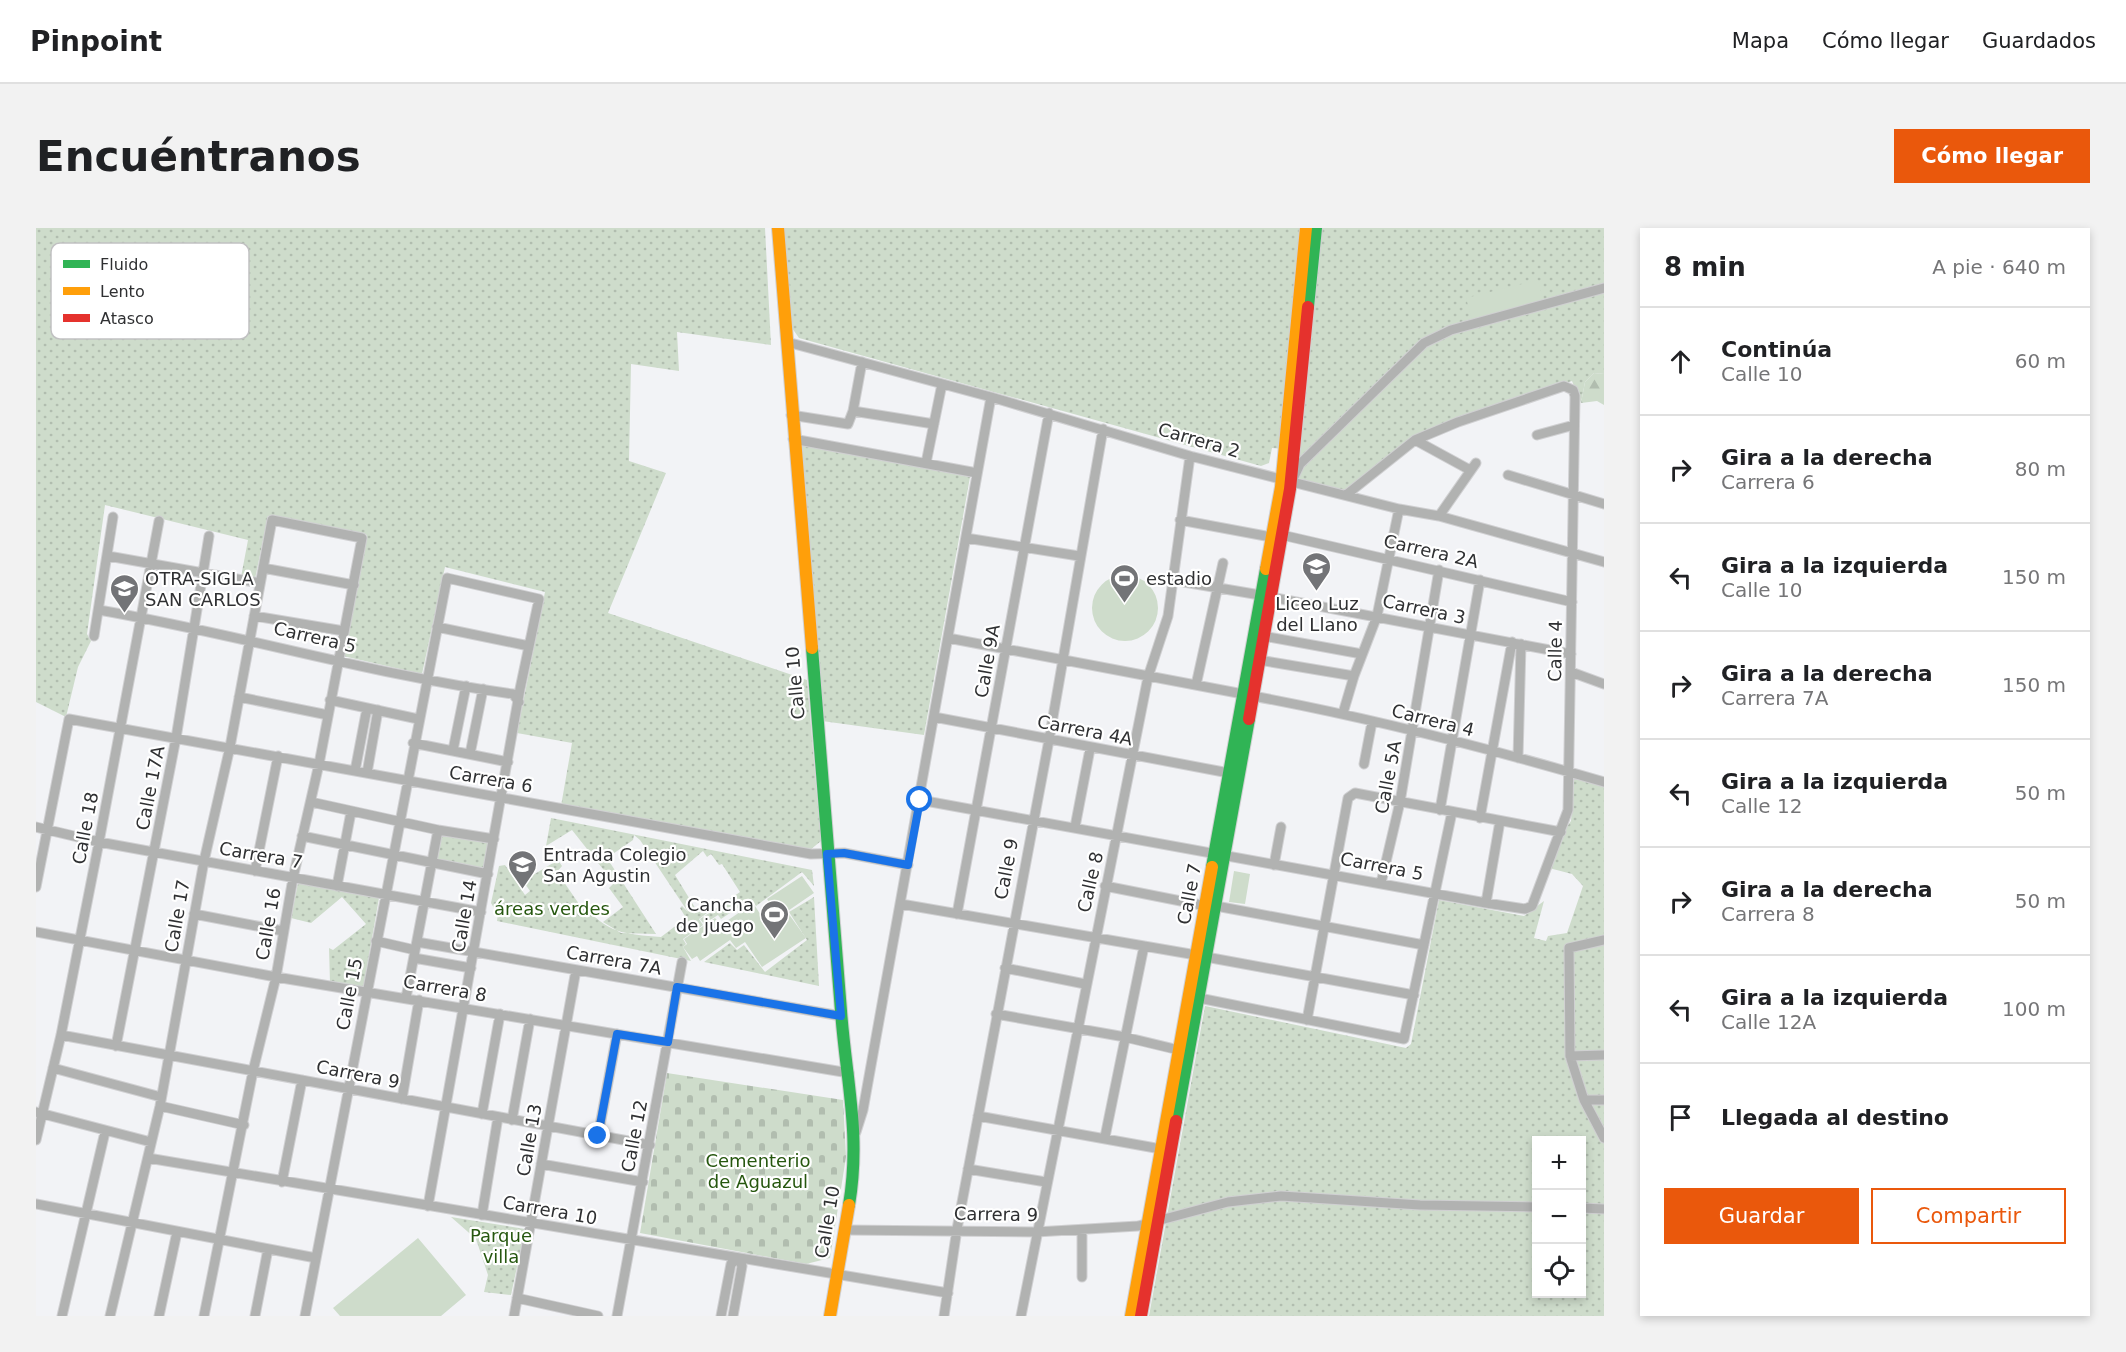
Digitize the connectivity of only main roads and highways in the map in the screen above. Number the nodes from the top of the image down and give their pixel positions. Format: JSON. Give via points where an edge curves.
{"nodes":[{"id":1,"x":778,"y":228,"type":"edge"},
{"id":2,"x":1306,"y":228,"type":"edge"},
{"id":3,"x":1316,"y":228,"type":"edge"},
{"id":4,"x":1287,"y":480,"type":"junction"},
{"id":5,"x":1265,"y":596,"type":"junction"},
{"id":6,"x":1248,"y":695,"type":"junction"},
{"id":7,"x":1220,"y":855,"type":"junction"},
{"id":8,"x":1201,"y":956,"type":"junction"},
{"id":9,"x":1152,"y":1224,"type":"junction"},
{"id":10,"x":830,"y":1316,"type":"edge"},
{"id":11,"x":1131,"y":1316,"type":"edge"},
{"id":12,"x":1141,"y":1316,"type":"edge"}],
"edges":[{"from":1,"to":10,"type":"main road","name":"Calle 10","via":[[827,854],[855,1134],[855,1169]]},
{"from":2,"to":4,"type":"main road"},
{"from":3,"to":4,"type":"main road"},
{"from":4,"to":5,"type":"main road","name":"Calle 7"},
{"from":5,"to":6,"type":"main road","name":"Calle 7"},
{"from":5,"to":6,"type":"main road","name":"Calle 7","via":[[1259,660]]},
{"from":6,"to":7,"type":"main road","name":"Calle 7"},
{"from":6,"to":7,"type":"main road","name":"Calle 7","via":[[1229,773]]},
{"from":7,"to":8,"type":"main road","name":"Calle 7"},
{"from":8,"to":9,"type":"main road","name":"Calle 7","via":[[1179,1050]]},
{"from":8,"to":9,"type":"main road","name":"Calle 7","via":[[1199,998]]},
{"from":9,"to":11,"type":"main road","name":"Calle 7"},
{"from":9,"to":12,"type":"main road","name":"Calle 7"}]}
